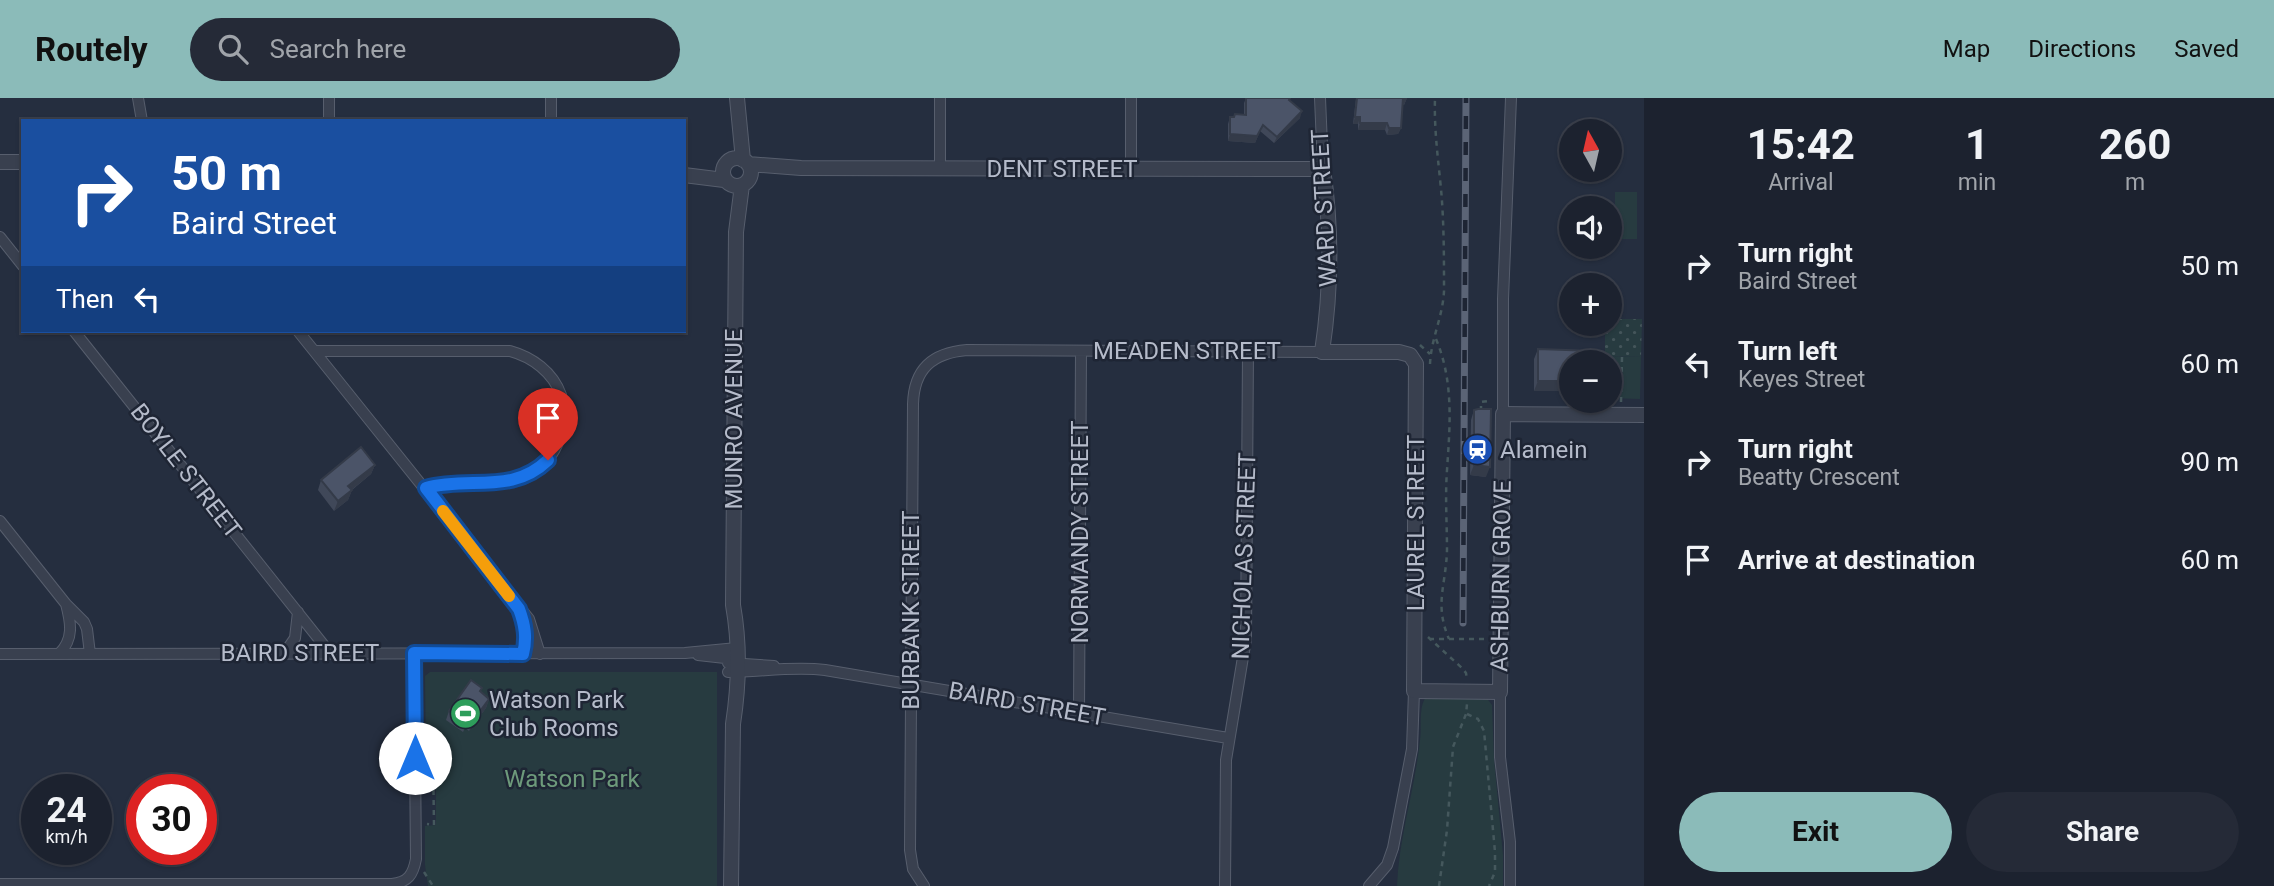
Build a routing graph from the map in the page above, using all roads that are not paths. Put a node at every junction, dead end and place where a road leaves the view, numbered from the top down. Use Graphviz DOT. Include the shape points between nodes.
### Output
graph roads {
  1 [pos="138,98"];
  2 [pos="329,98"];
  3 [pos="551,98"];
  4 [pos="940,98"];
  5 [pos="1131,98"];
  6 [pos="1320,98"];
  7 [pos="1511,98"];
  8 [pos="737,103"];
  9 [pos="142,119"];
  10 [pos="329,119"];
  11 [pos="551,119"];
  12 [pos="0,162"];
  13 [pos="21,162"];
  14 [pos="940,168"];
  15 [pos="1131,169"];
  16 [pos="1323,169"];
  17 [pos="736,172"];
  18 [pos="686,173"];
  19 [pos="0,237"];
  20 [pos="21,263"];
  21 [pos="76,333"];
  22 [pos="300,333"];
  23 [pos="314,351"];
  24 [pos="953,351"];
  25 [pos="1081,351"];
  26 [pos="1248,351"];
  27 [pos="1328,352"];
  28 [pos="1423,366"];
  29 [pos="1503,414"];
  30 [pos="1644,415"];
  31 [pos="426,488"];
  32 [pos="0,521"];
  33 [pos="66,604"];
  34 [pos="519,609"];
  35 [pos="298,612"];
  36 [pos="330,653"];
  37 [pos="414,653"];
  38 [pos="0,654"];
  39 [pos="60,654"];
  40 [pos="90,654"];
  41 [pos="284,654"];
  42 [pos="523,654"];
  43 [pos="540,654"];
  44 [pos="733,660"];
  45 [pos="911,685"];
  46 [pos="1414,687"];
  47 [pos="1500,688"];
  48 [pos="1079,713"];
  49 [pos="1228,738"];
  50 [pos="0,884"];
  51 [pos="731,886"];
  52 [pos="924,886"];
  53 [pos="1225,886"];
  54 [pos="1369,886"];
  55 [pos="1510,886"];
  1 -- 9 [label="street"];
  2 -- 10 [label="street"];
  3 -- 11 [label="street"];
  4 -- 14 [label="street"];
  5 -- 15 [label="street"];
  6 -- 16 [label="street, WARD STREET"];
  7 -- 29 [label="street, ASHBURN GROVE"];
  8 -- 17 [label="street, MUNRO AVENUE"];
  12 -- 13 [label="street"];
  14 -- 15 [label="street, DENT STREET"];
  14 -- 17 [label="street, DENT STREET"];
  15 -- 16 [label="street, DENT STREET"];
  16 -- 27 [label="street, WARD STREET" via="1328,215"];
  17 -- 18 [label="street, DENT STREET"];
  17 -- 44 [label="street, MUNRO AVENUE" via="733,605 737,626"];
  19 -- 20 [label="street"];
  21 -- 35 [label="street, BOYLE STREET"];
  22 -- 23 [label="street"];
  23 -- 31 [label="street"];
  23 -- 31 [label="street" via="510,351 528,357 552,378 563,404 562,430 555,450 540,468 511,481"];
  24 -- 25 [label="street, MEADEN STREET"];
  24 -- 45 [label="street, BURBANK STREET" via="937,357 920,372 913,392"];
  25 -- 26 [label="street, MEADEN STREET"];
  25 -- 48 [label="street, NORMANDY STREET"];
  26 -- 27 [label="street, MEADEN STREET"];
  26 -- 49 [label="street, NICHOLAS STREET" via="1246,639"];
  27 -- 28 [label="street, MEADEN STREET" via="1399,352"];
  28 -- 46 [label="street, LAUREL STREET" via="1422,639"];
  29 -- 30 [label="street"];
  29 -- 47 [label="street, ASHBURN GROVE"];
  31 -- 34 [label="street"];
  32 -- 33 [label="street"];
  33 -- 39 [label="street" via="70,635"];
  33 -- 40 [label="street" via="87,628"];
  34 -- 42 [label="street" via="525,629"];
  34 -- 43 [label="street" via="529,619"];
  35 -- 36 [label="street, BOYLE STREET"];
  35 -- 41 [label="street" via="295,638"];
  36 -- 37 [label="street, BAIRD STREET"];
  36 -- 41 [label="street, BAIRD STREET"];
  37 -- 42 [label="street, BAIRD STREET"];
  37 -- 50 [label="street" via="416,859 406,881"];
  38 -- 39 [label="street, BAIRD STREET"];
  39 -- 40 [label="street, BAIRD STREET"];
  40 -- 41 [label="street, BAIRD STREET"];
  42 -- 43 [label="street, BAIRD STREET"];
  43 -- 44 [label="street, BAIRD STREET" via="685,653"];
  44 -- 45 [label="street, BAIRD STREET"];
  44 -- 51 [label="street, MUNRO AVENUE" via="737,698"];
  45 -- 48 [label="street, BAIRD STREET"];
  45 -- 52 [label="street, BURBANK STREET" via="910,849 913,869"];
  46 -- 47 [label="street"];
  46 -- 47 [label="street" via="1467,684"];
  46 -- 54 [label="street, LAUREL STREET" via="1412,749 1393,848 1387,865"];
  47 -- 55 [label="street, ASHBURN GROVE"];
  48 -- 49 [label="street, BAIRD STREET"];
  49 -- 53 [label="street, NICHOLAS STREET"];
}
